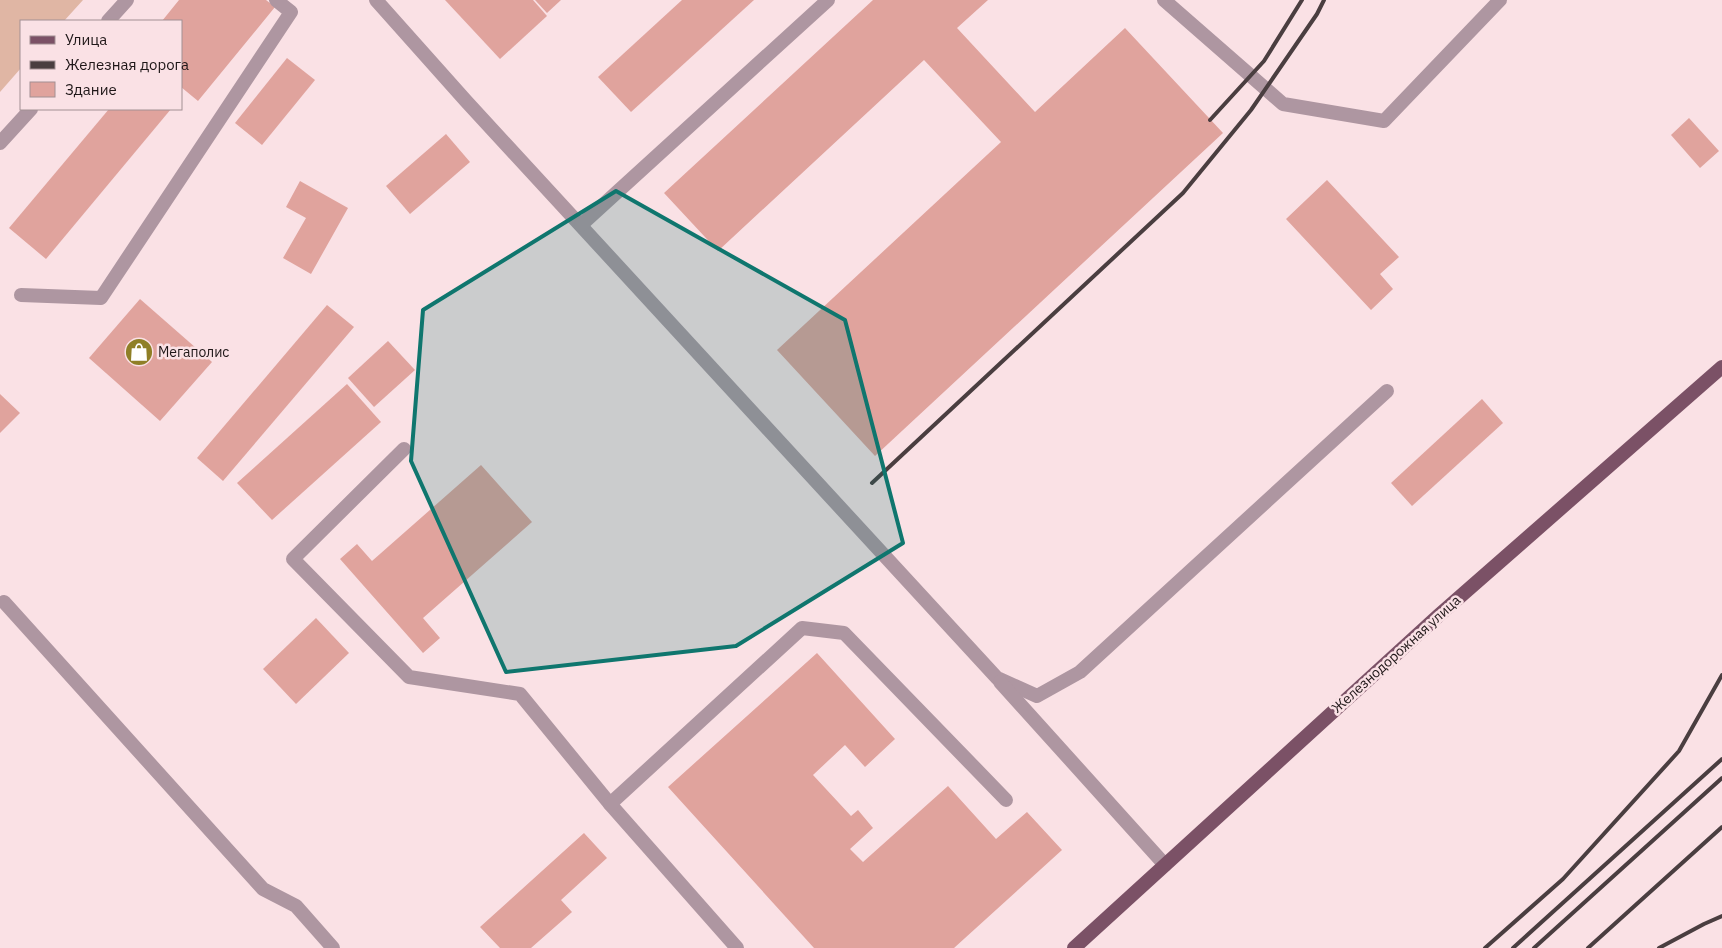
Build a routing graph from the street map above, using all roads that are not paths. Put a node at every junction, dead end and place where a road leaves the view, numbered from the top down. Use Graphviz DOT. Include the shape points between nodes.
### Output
graph roads {
  1 [pos="126,0"];
  2 [pos="276,0"];
  3 [pos="376,0"];
  4 [pos="828,0"];
  5 [pos="1164,0"];
  6 [pos="1500,0"];
  7 [pos="109,20"];
  8 [pos="29,110"];
  9 [pos="0,143"];
  10 [pos="581,225"];
  11 [pos="21,296"];
  12 [pos="1722,366"];
  13 [pos="1387,391"];
  14 [pos="404,449"];
  15 [pos="4,602"];
  16 [pos="997,678"];
  17 [pos="1006,800"];
  18 [pos="610,804"];
  19 [pos="1165,865"];
  20 [pos="333,948"];
  21 [pos="737,948"];
  22 [pos="1074,948"];
  1 -- 7 [label="lane"];
  2 -- 11 [label="lane" via="291,12 101,298"];
  3 -- 10 [label="lane"];
  4 -- 10 [label="lane"];
  5 -- 6 [label="lane" via="1283,104 1384,121"];
  8 -- 9 [label="lane"];
  10 -- 16 [label="lane"];
  12 -- 19 [label="main road, Железнодорожная улица" via="1438,616"];
  13 -- 16 [label="lane" via="1080,672 1037,696"];
  14 -- 18 [label="lane" via="293,559 409,677 520,694"];
  15 -- 20 [label="lane" via="262,889 296,906"];
  16 -- 19 [label="lane"];
  17 -- 18 [label="lane" via="844,632 802,628"];
  18 -- 21 [label="lane"];
  19 -- 22 [label="main road, Железнодорожная улица"];
}
